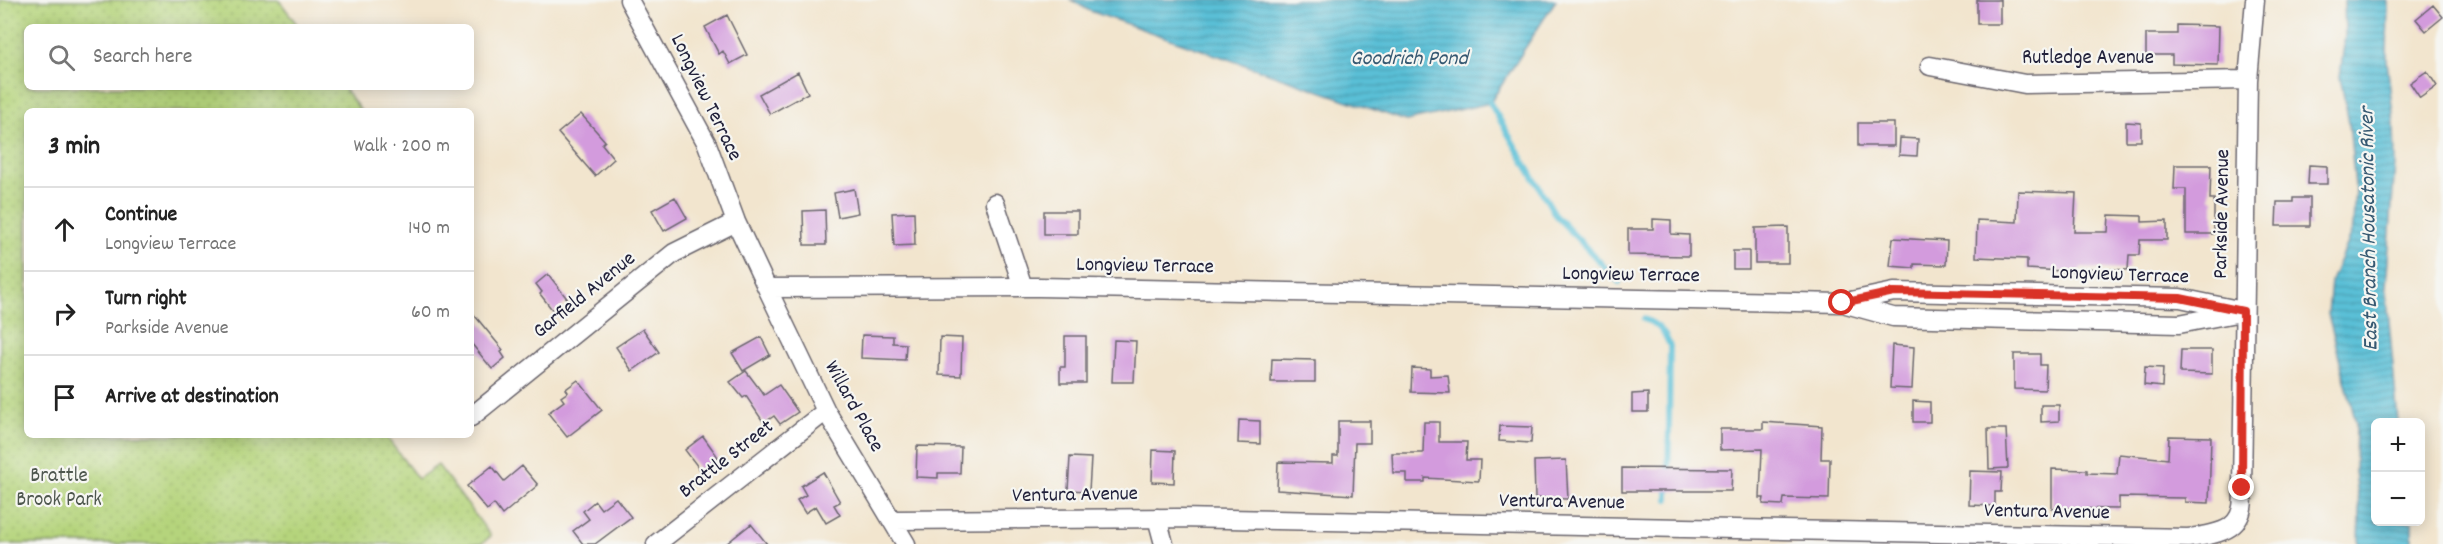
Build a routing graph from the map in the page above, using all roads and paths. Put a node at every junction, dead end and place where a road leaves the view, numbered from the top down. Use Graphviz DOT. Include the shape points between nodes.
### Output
graph roads {
  1 [pos="629,0"];
  2 [pos="2255,0"];
  3 [pos="1930,66"];
  4 [pos="2248,80"];
  5 [pos="995,203"];
  6 [pos="736,222"];
  7 [pos="1023,287"];
  8 [pos="766,288"];
  9 [pos="1842,303"];
  10 [pos="2243,311"];
  11 [pos="826,411"];
  12 [pos="474,415"];
  13 [pos="1156,518"];
  14 [pos="894,520"];
  15 [pos="2226,530"];
  16 [pos="656,544"];
  17 [pos="906,544"];
  18 [pos="1164,544"];
  1 -- 6 [label="street, Longview Terrace" via="707,144"];
  2 -- 4 [label="street, Parkside Avenue"];
  3 -- 4 [label="street, Rutledge Avenue" via="2025,84"];
  4 -- 10 [label="street, Parkside Avenue"];
  5 -- 7 [label="street"];
  6 -- 8 [label="street, Longview Terrace"];
  6 -- 12 [label="street, Garfield Avenue" via="674,253"];
  7 -- 8 [label="street, Longview Terrace"];
  7 -- 9 [label="street, Longview Terrace"];
  8 -- 11 [label="street, Willard Place"];
  9 -- 10 [label="street, Longview Terrace" via="1894,292 1918,292 2180,298"];
  9 -- 10 [label="street, Longview Terrace" via="1893,317 2179,324"];
  10 -- 15 [label="street, Parkside Avenue" via="2244,508"];
  11 -- 14 [label="street, Willard Place"];
  11 -- 16 [label="street, Brattle Street"];
  13 -- 14 [label="street, Ventura Avenue"];
  13 -- 15 [label="street, Ventura Avenue" via="2188,538"];
  13 -- 18 [label="street"];
  14 -- 17 [label="street, Willard Place"];
}
